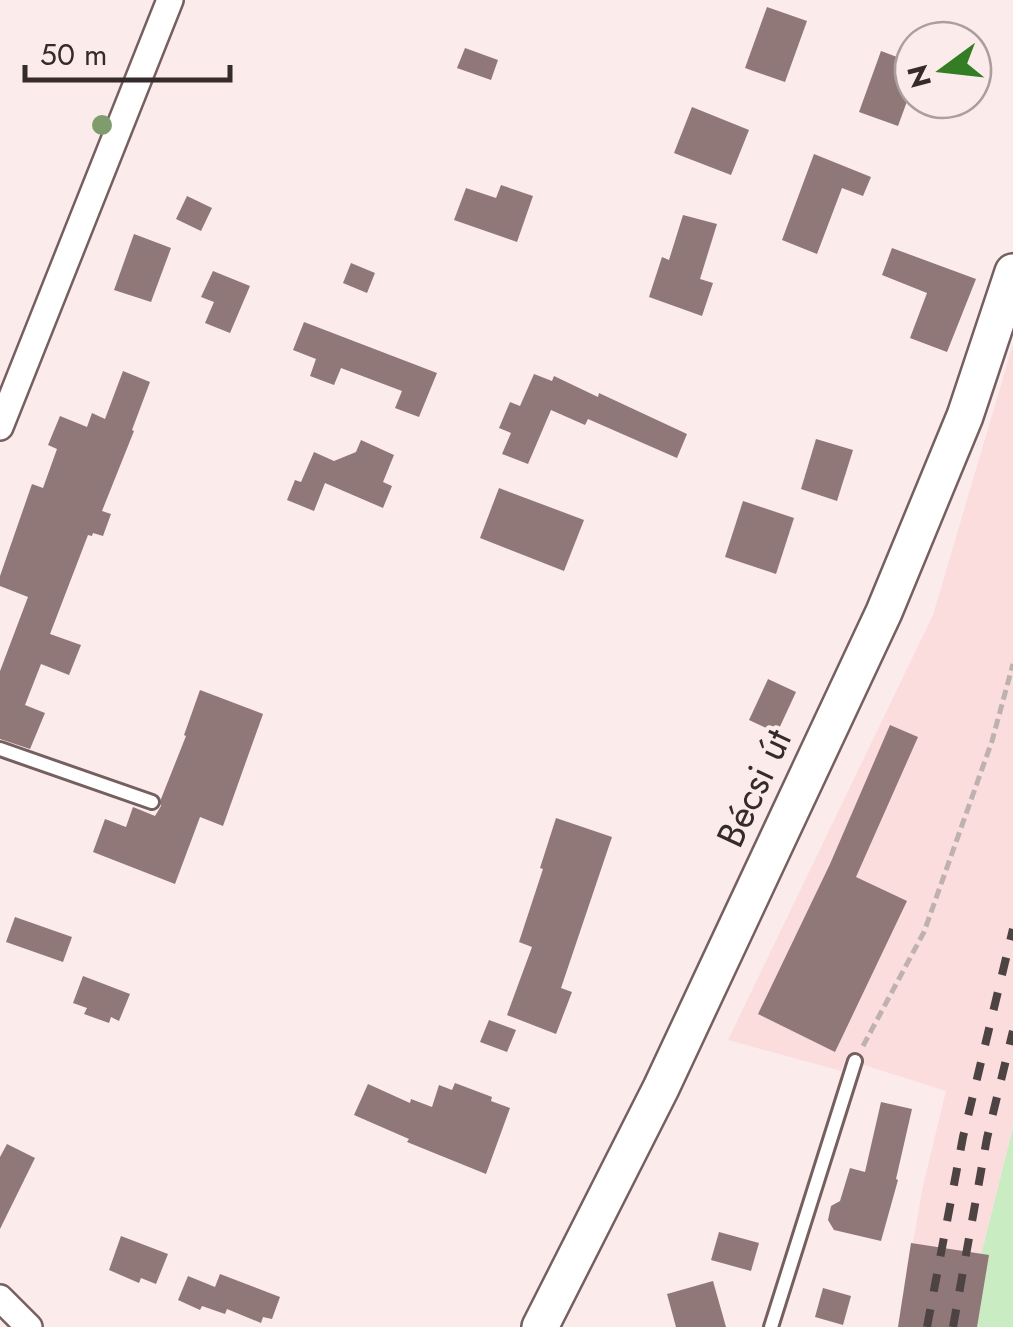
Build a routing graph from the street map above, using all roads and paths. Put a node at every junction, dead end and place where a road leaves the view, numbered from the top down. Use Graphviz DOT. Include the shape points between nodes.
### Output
graph roads {
  1 [pos="170,0"];
  2 [pos="1013,272"];
  3 [pos="0,428"];
  4 [pos="1013,664"];
  5 [pos="0,748"];
  6 [pos="152,802"];
  7 [pos="855,1062"];
  8 [pos="0,1298"];
  9 [pos="29,1327"];
  10 [pos="540,1327"];
  11 [pos="771,1327"];
  1 -- 3 [label="street"];
  2 -- 10 [label="street, Bécsi út" via="965,416 884,612 661,1088"];
  4 -- 7 [label="path" via="924,932"];
  5 -- 6 [label="lane"];
  7 -- 11 [label="lane"];
  8 -- 9 [label="street"];
}
